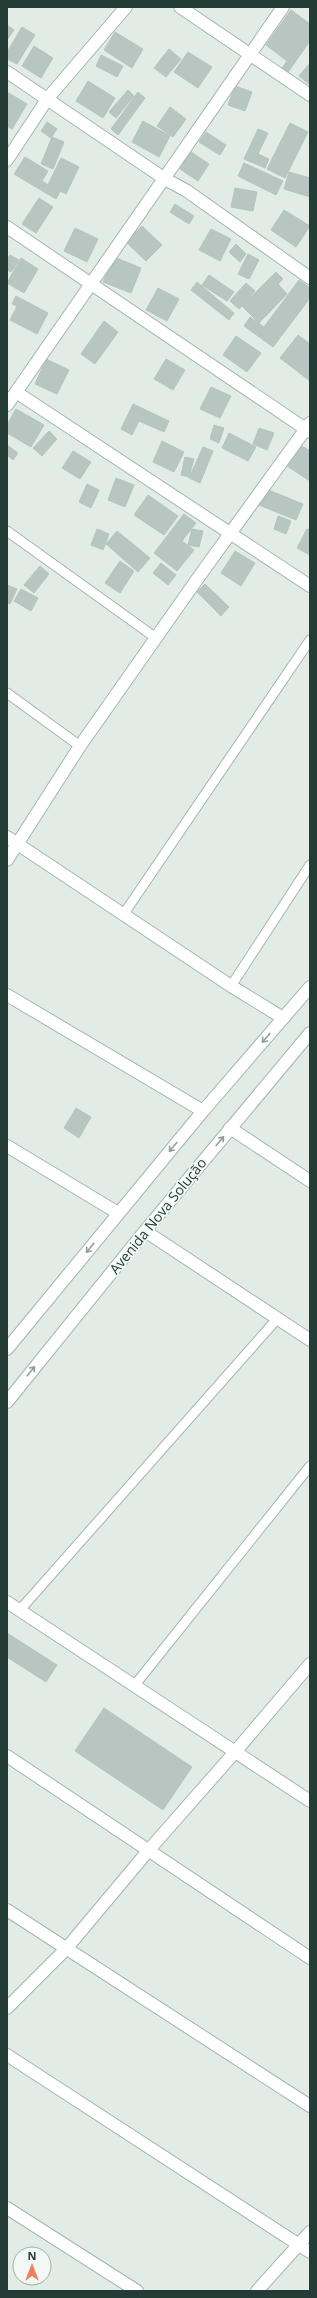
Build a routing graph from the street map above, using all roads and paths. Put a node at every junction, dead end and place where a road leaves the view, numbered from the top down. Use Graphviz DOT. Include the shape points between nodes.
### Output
graph roads {
  1 [pos="126,7"];
  2 [pos="180,7"];
  3 [pos="283,7"];
  4 [pos="249,53"];
  5 [pos="7,72"];
  6 [pos="310,95"];
  7 [pos="48,98"];
  8 [pos="7,160"];
  9 [pos="165,179"];
  10 [pos="7,227"];
  11 [pos="310,278"];
  12 [pos="90,284"];
  13 [pos="16,392"];
  14 [pos="7,405"];
  15 [pos="309,428"];
  16 [pos="7,530"];
  17 [pos="230,533"];
  18 [pos="310,586"];
  19 [pos="156,638"];
  20 [pos="310,640"];
  21 [pos="7,693"];
  22 [pos="80,746"];
  23 [pos="12,841"];
  24 [pos="7,860"];
  25 [pos="310,865"];
  26 [pos="123,915"];
  27 [pos="231,986"];
  28 [pos="310,987"];
  29 [pos="7,995"];
  30 [pos="283,1018"];
  31 [pos="309,1034"];
  32 [pos="203,1111"];
  33 [pos="230,1128"];
  34 [pos="7,1146"];
  35 [pos="310,1181"];
  36 [pos="118,1213"];
  37 [pos="145,1231"];
  38 [pos="277,1319"];
  39 [pos="310,1340"];
  40 [pos="7,1349"];
  41 [pos="7,1402"];
  42 [pos="310,1466"];
  43 [pos="7,1602"];
  44 [pos="19,1611"];
  45 [pos="310,1664"];
  46 [pos="134,1686"];
  47 [pos="235,1752"];
  48 [pos="7,1756"];
  49 [pos="310,1801"];
  50 [pos="148,1851"];
  51 [pos="7,1910"];
  52 [pos="66,1949"];
  53 [pos="310,1958"];
  54 [pos="7,2008"];
  55 [pos="7,2055"];
  56 [pos="310,2106"];
  57 [pos="7,2208"];
  58 [pos="310,2232"];
  59 [pos="299,2244"];
  60 [pos="310,2252"];
  61 [pos="137,2291"];
  62 [pos="257,2291"];
  1 -- 7 [label="street"];
  2 -- 4 [label="street"];
  3 -- 4 [label="street"];
  4 -- 6 [label="street"];
  4 -- 9 [label="street"];
  5 -- 7 [label="street"];
  7 -- 8 [label="street"];
  7 -- 9 [label="street"];
  9 -- 11 [label="street" via="187,191"];
  9 -- 12 [label="street"];
  10 -- 12 [label="street"];
  12 -- 13 [label="street"];
  12 -- 15 [label="street"];
  13 -- 14 [label="street"];
  13 -- 17 [label="street"];
  15 -- 17 [label="street"];
  16 -- 19 [label="lane"];
  17 -- 18 [label="street"];
  17 -- 19 [label="street"];
  19 -- 22 [label="street"];
  20 -- 26 [label="lane"];
  21 -- 22 [label="lane"];
  22 -- 23 [label="street"];
  23 -- 24 [label="street"];
  23 -- 26 [label="street"];
  25 -- 27 [label="lane"];
  26 -- 27 [label="street"];
  27 -- 30 [label="street"];
  28 -- 30 [label="street"];
  29 -- 32 [label="street"];
  30 -- 32 [label="street, one-way"];
  31 -- 33 [label="street, Avenida Nova Solução"];
  32 -- 36 [label="street, one-way"];
  33 -- 35 [label="street"];
  37 -- 33 [label="street, Avenida Nova Solução, one-way"];
  34 -- 36 [label="street"];
  36 -- 40 [label="street, one-way"];
  37 -- 38 [label="street"];
  41 -- 37 [label="street, Avenida Nova Solução, one-way"];
  38 -- 39 [label="street"];
  38 -- 44 [label="lane"];
  42 -- 46 [label="lane"];
  43 -- 44 [label="street"];
  44 -- 46 [label="street"];
  45 -- 47 [label="street"];
  46 -- 47 [label="street"];
  47 -- 49 [label="street"];
  47 -- 50 [label="street"];
  48 -- 50 [label="street"];
  50 -- 52 [label="street"];
  50 -- 53 [label="street"];
  51 -- 52 [label="street"];
  52 -- 54 [label="street"];
  52 -- 56 [label="street"];
  55 -- 59 [label="street"];
  57 -- 61 [label="street"];
  58 -- 59 [label="street"];
  59 -- 60 [label="street"];
  59 -- 62 [label="street"];
}
